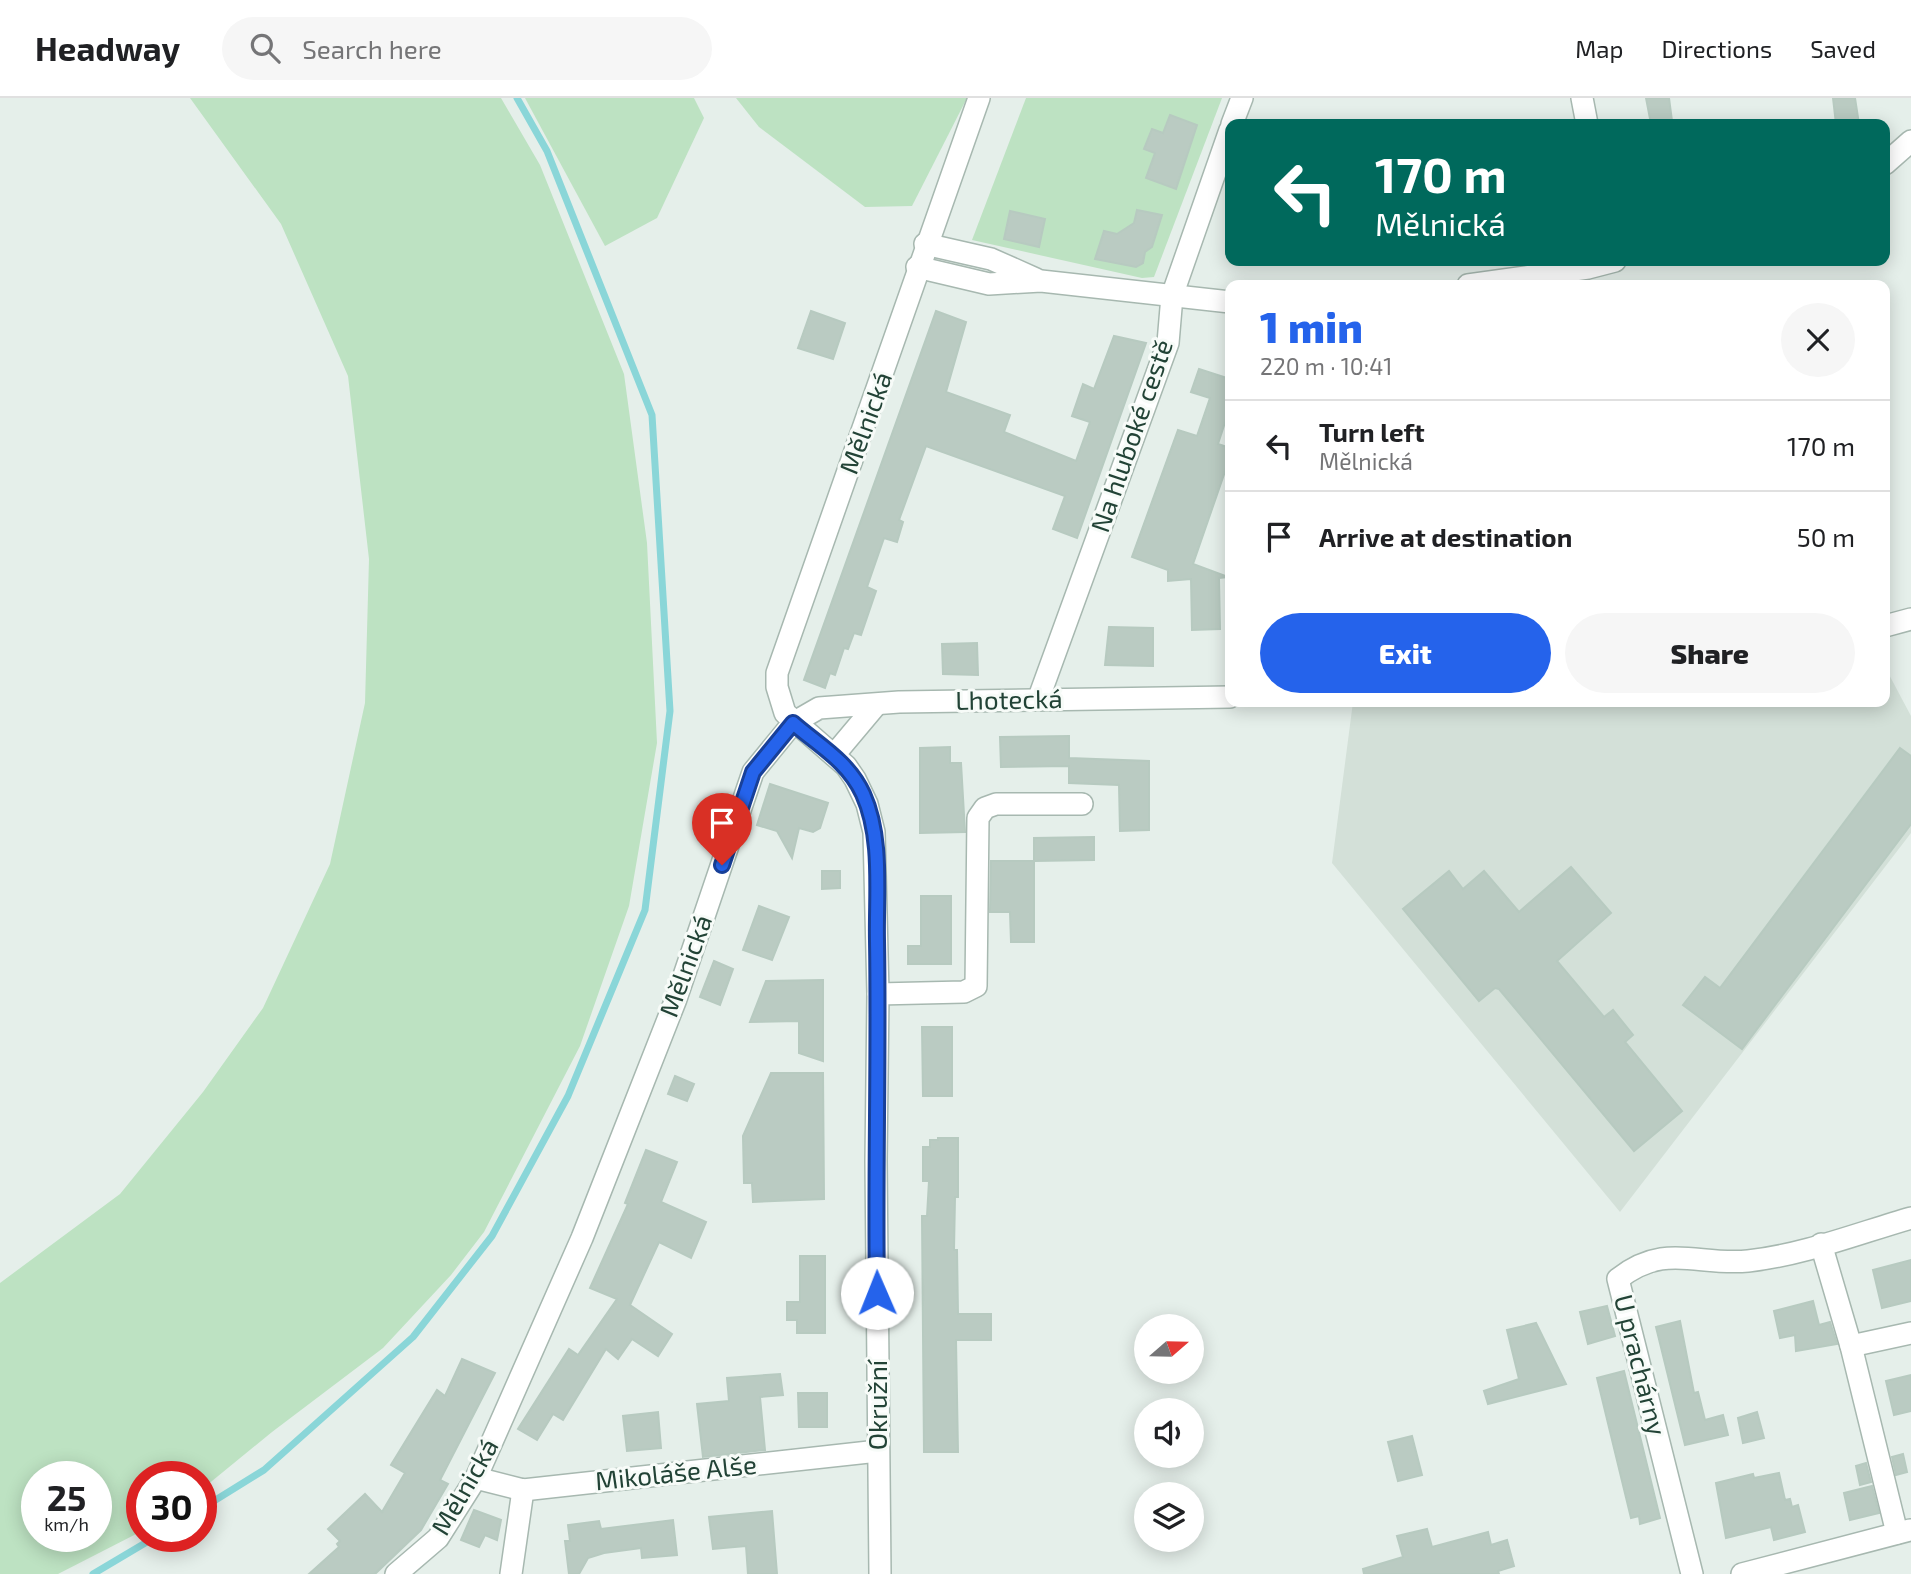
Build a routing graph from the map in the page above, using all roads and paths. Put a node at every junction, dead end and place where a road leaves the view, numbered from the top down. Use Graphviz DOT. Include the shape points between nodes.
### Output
graph roads {
  1 [pos="979,98"];
  2 [pos="1242,98"];
  3 [pos="1582,98"];
  4 [pos="1234,119"];
  5 [pos="1586,119"];
  6 [pos="1911,141"];
  7 [pos="1225,144"];
  8 [pos="1890,160"];
  9 [pos="925,244"];
  10 [pos="1581,266"];
  11 [pos="917,267"];
  12 [pos="1498,280"];
  13 [pos="1041,281"];
  14 [pos="1172,296"];
  15 [pos="1225,301"];
  16 [pos="1911,619"];
  17 [pos="1890,625"];
  18 [pos="1225,697"];
  19 [pos="1038,700"];
  20 [pos="876,705"];
  21 [pos="793,723"];
  22 [pos="834,755"];
  23 [pos="1082,804"];
  24 [pos="878,994"];
  25 [pos="1911,1218"];
  26 [pos="1821,1244"];
  27 [pos="1911,1333"];
  28 [pos="1851,1346"];
  29 [pos="878,1451"];
  30 [pos="475,1478"];
  31 [pos="523,1490"];
  32 [pos="1904,1532"];
  33 [pos="396,1574"];
  34 [pos="511,1574"];
  35 [pos="880,1574"];
  36 [pos="1692,1574"];
  37 [pos="1742,1574"];
  1 -- 9 [label="street, Mělnická"];
  2 -- 4 [label="street"];
  3 -- 5 [label="street"];
  6 -- 8 [label="street"];
  7 -- 14 [label="street, Na hluboké cestě"];
  9 -- 11 [label="street, Mělnická"];
  9 -- 13 [label="street" via="992,259"];
  10 -- 12 [label="street"];
  11 -- 13 [label="street" via="989,284"];
  11 -- 21 [label="street, Mělnická" via="777,673 779,699"];
  13 -- 14 [label="street"];
  14 -- 15 [label="street"];
  14 -- 19 [label="street, Na hluboké cestě" via="1168,342"];
  16 -- 17 [label="street"];
  18 -- 19 [label="street, Lhotecká"];
  19 -- 20 [label="street, Lhotecká"];
  20 -- 21 [label="street, Lhotecká" via="819,708"];
  20 -- 22 [label="street"];
  21 -- 22 [label="street, Okružní"];
  21 -- 30 [label="street, Mělnická" via="753,772 676,999 592,1213"];
  22 -- 24 [label="street, Okružní" via="862,791 874,832"];
  23 -- 24 [label="street" via="996,804 985,808 978,818 976,986 964,992"];
  24 -- 29 [label="street, Okružní"];
  25 -- 26 [label="street, U prachárny"];
  26 -- 28 [label="street"];
  26 -- 36 [label="street, U prachárny" via="1747,1261 1655,1258 1618,1279"];
  27 -- 28 [label="street"];
  28 -- 32 [label="street"];
  29 -- 31 [label="street, Mikoláše Alše"];
  29 -- 35 [label="street, Okružní"];
  30 -- 31 [label="street, Mikoláše Alše"];
  30 -- 33 [label="street, Mělnická" via="439,1538"];
  31 -- 34 [label="street"];
  32 -- 37 [label="street"];
}
